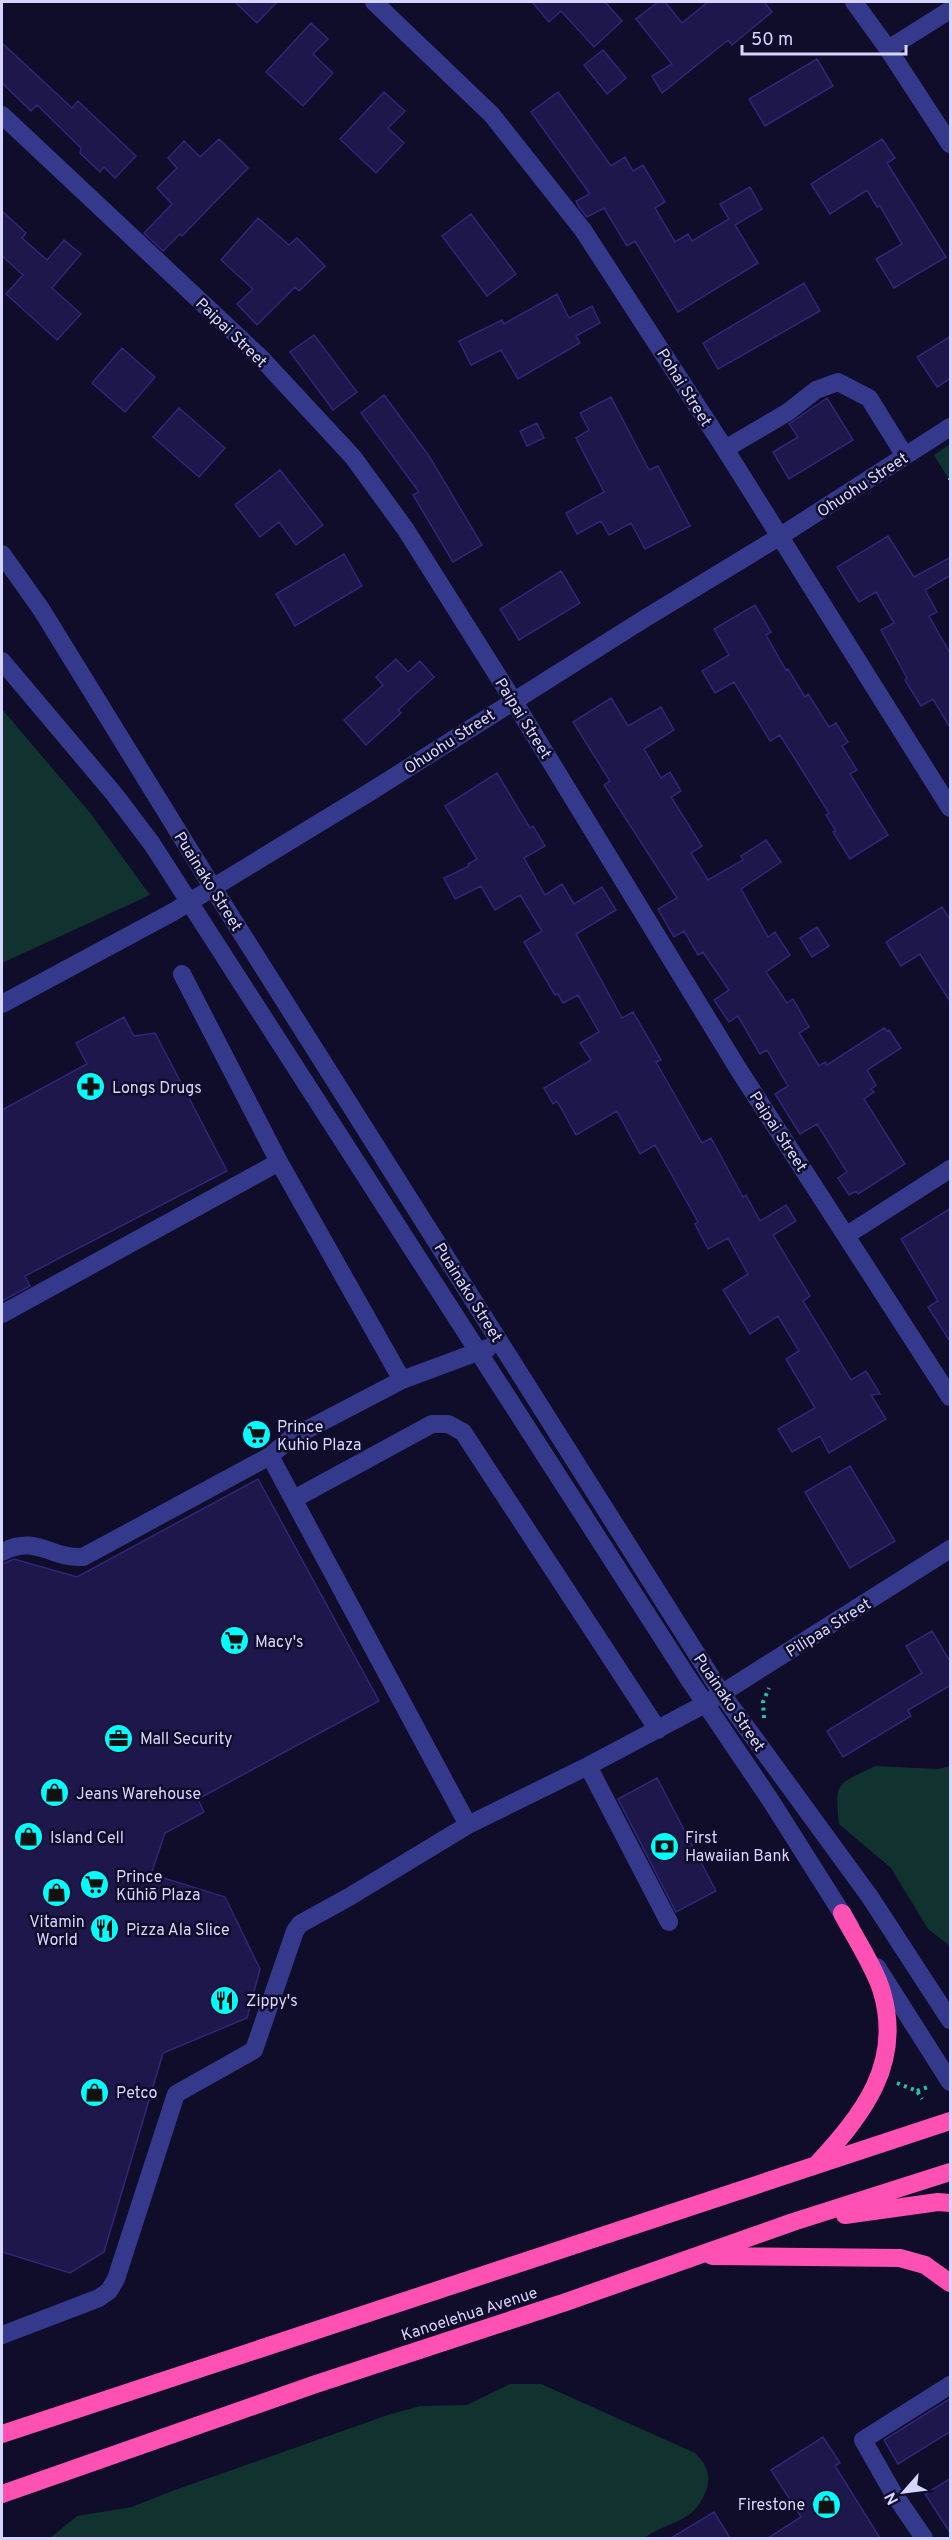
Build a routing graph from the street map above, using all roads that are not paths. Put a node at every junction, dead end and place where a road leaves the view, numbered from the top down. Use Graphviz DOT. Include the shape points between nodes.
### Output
graph roads {
  1 [pos="374,2"];
  2 [pos="854,2"];
  3 [pos="951,10"];
  4 [pos="888,49"];
  5 [pos="2,115"];
  6 [pos="951,144"];
  7 [pos="951,427"];
  8 [pos="725,449"];
  9 [pos="905,456"];
  10 [pos="779,537"];
  11 [pos="2,554"];
  12 [pos="2,661"];
  13 [pos="513,700"];
  14 [pos="951,808"];
  15 [pos="213,888"];
  16 [pos="190,902"];
  17 [pos="182,974"];
  18 [pos="2,1004"];
  19 [pos="279,1162"];
  20 [pos="951,1169"];
  21 [pos="847,1235"];
  22 [pos="2,1314"];
  23 [pos="502,1343"];
  24 [pos="478,1351"];
  25 [pos="402,1380"];
  26 [pos="951,1397"];
  27 [pos="270,1456"];
  28 [pos="294,1499"];
  29 [pos="951,1549"];
  30 [pos="2,1552"];
  31 [pos="722,1694"];
  32 [pos="705,1704"];
  33 [pos="658,1730"];
  34 [pos="588,1766"];
  35 [pos="468,1825"];
  36 [pos="842,1913"];
  37 [pos="669,1922"];
  38 [pos="951,2020"];
  39 [pos="951,2082"];
  40 [pos="951,2121"];
  41 [pos="815,2167"];
  42 [pos="951,2172"];
  43 [pos="951,2203"];
  44 [pos="793,2222"];
  45 [pos="701,2256"];
  46 [pos="951,2283"];
  47 [pos="2,2336"];
  48 [pos="951,2385"];
  49 [pos="2,2434"];
  50 [pos="2,2494"];
  51 [pos="924,2538"];
  1 -- 8 [label="street, Pohai Street" via="480,101 545,179 604,261"];
  2 -- 4 [label="street"];
  3 -- 4 [label="street"];
  4 -- 6 [label="street"];
  5 -- 13 [label="street, Paipai Street" via="262,359 353,457 406,530"];
  7 -- 9 [label="street, Ohuohu Street"];
  8 -- 9 [label="street" via="788,412 816,390 838,382 870,399"];
  8 -- 10 [label="street, Pohai Street"];
  9 -- 10 [label="street, Ohuohu Street"];
  10 -- 13 [label="street, Ohuohu Street"];
  10 -- 14 [label="street, Pohai Street"];
  11 -- 15 [label="street, Puainako Street" via="41,609"];
  12 -- 16 [label="street, Puainako Street" via="116,795"];
  13 -- 15 [label="street, Ohuohu Street"];
  13 -- 21 [label="street, Paipai Street" via="737,1067"];
  15 -- 16 [label="street, Ohuohu Street"];
  15 -- 23 [label="street, Puainako Street"];
  16 -- 18 [label="street, Ohuohu Street"];
  16 -- 24 [label="street, Puainako Street"];
  17 -- 19 [label="street"];
  19 -- 22 [label="street"];
  19 -- 25 [label="street"];
  20 -- 21 [label="street"];
  21 -- 26 [label="street, Paipai Street"];
  23 -- 24 [label="street"];
  23 -- 31 [label="street, Puainako Street"];
  24 -- 25 [label="street"];
  24 -- 32 [label="street, Puainako Street"];
  25 -- 27 [label="street" via="291,1438"];
  27 -- 28 [label="street"];
  27 -- 30 [label="street" via="83,1557 71,1558 38,1546 16,1544"];
  28 -- 33 [label="street" via="432,1424 448,1424 463,1432"];
  28 -- 35 [label="street"];
  29 -- 31 [label="street, Pilipaa Street"];
  31 -- 32 [label="street, Pilipaa Street"];
  31 -- 38 [label="street, Puainako Street" via="870,1897"];
  32 -- 33 [label="street, Pilipaa Street"];
  32 -- 36 [label="street, Puainako Street"];
  33 -- 34 [label="street, Pilipaa Street"];
  34 -- 35 [label="street, Pilipaa Street"];
  34 -- 37 [label="street"];
  35 -- 47 [label="street, Pilipaa Street" via="298,1926 255,2050 176,2094 131,2236 109,2291"];
  36 -- 39 [label="street, Puainako Street"];
  36 -- 41 [label="highway" via="881,1990 888,2044 872,2096"];
  40 -- 41 [label="highway, Kanoelehua Avenue"];
  41 -- 49 [label="highway, Kanoelehua Avenue"];
  42 -- 44 [label="highway, Kanoelehua Avenue"];
  43 -- 44 [label="highway"];
  44 -- 45 [label="highway, Kanoelehua Avenue"];
  45 -- 46 [label="highway" via="900,2258 925,2265"];
  45 -- 50 [label="highway, Kanoelehua Avenue"];
  48 -- 51 [label="street" via="863,2440"];
}
